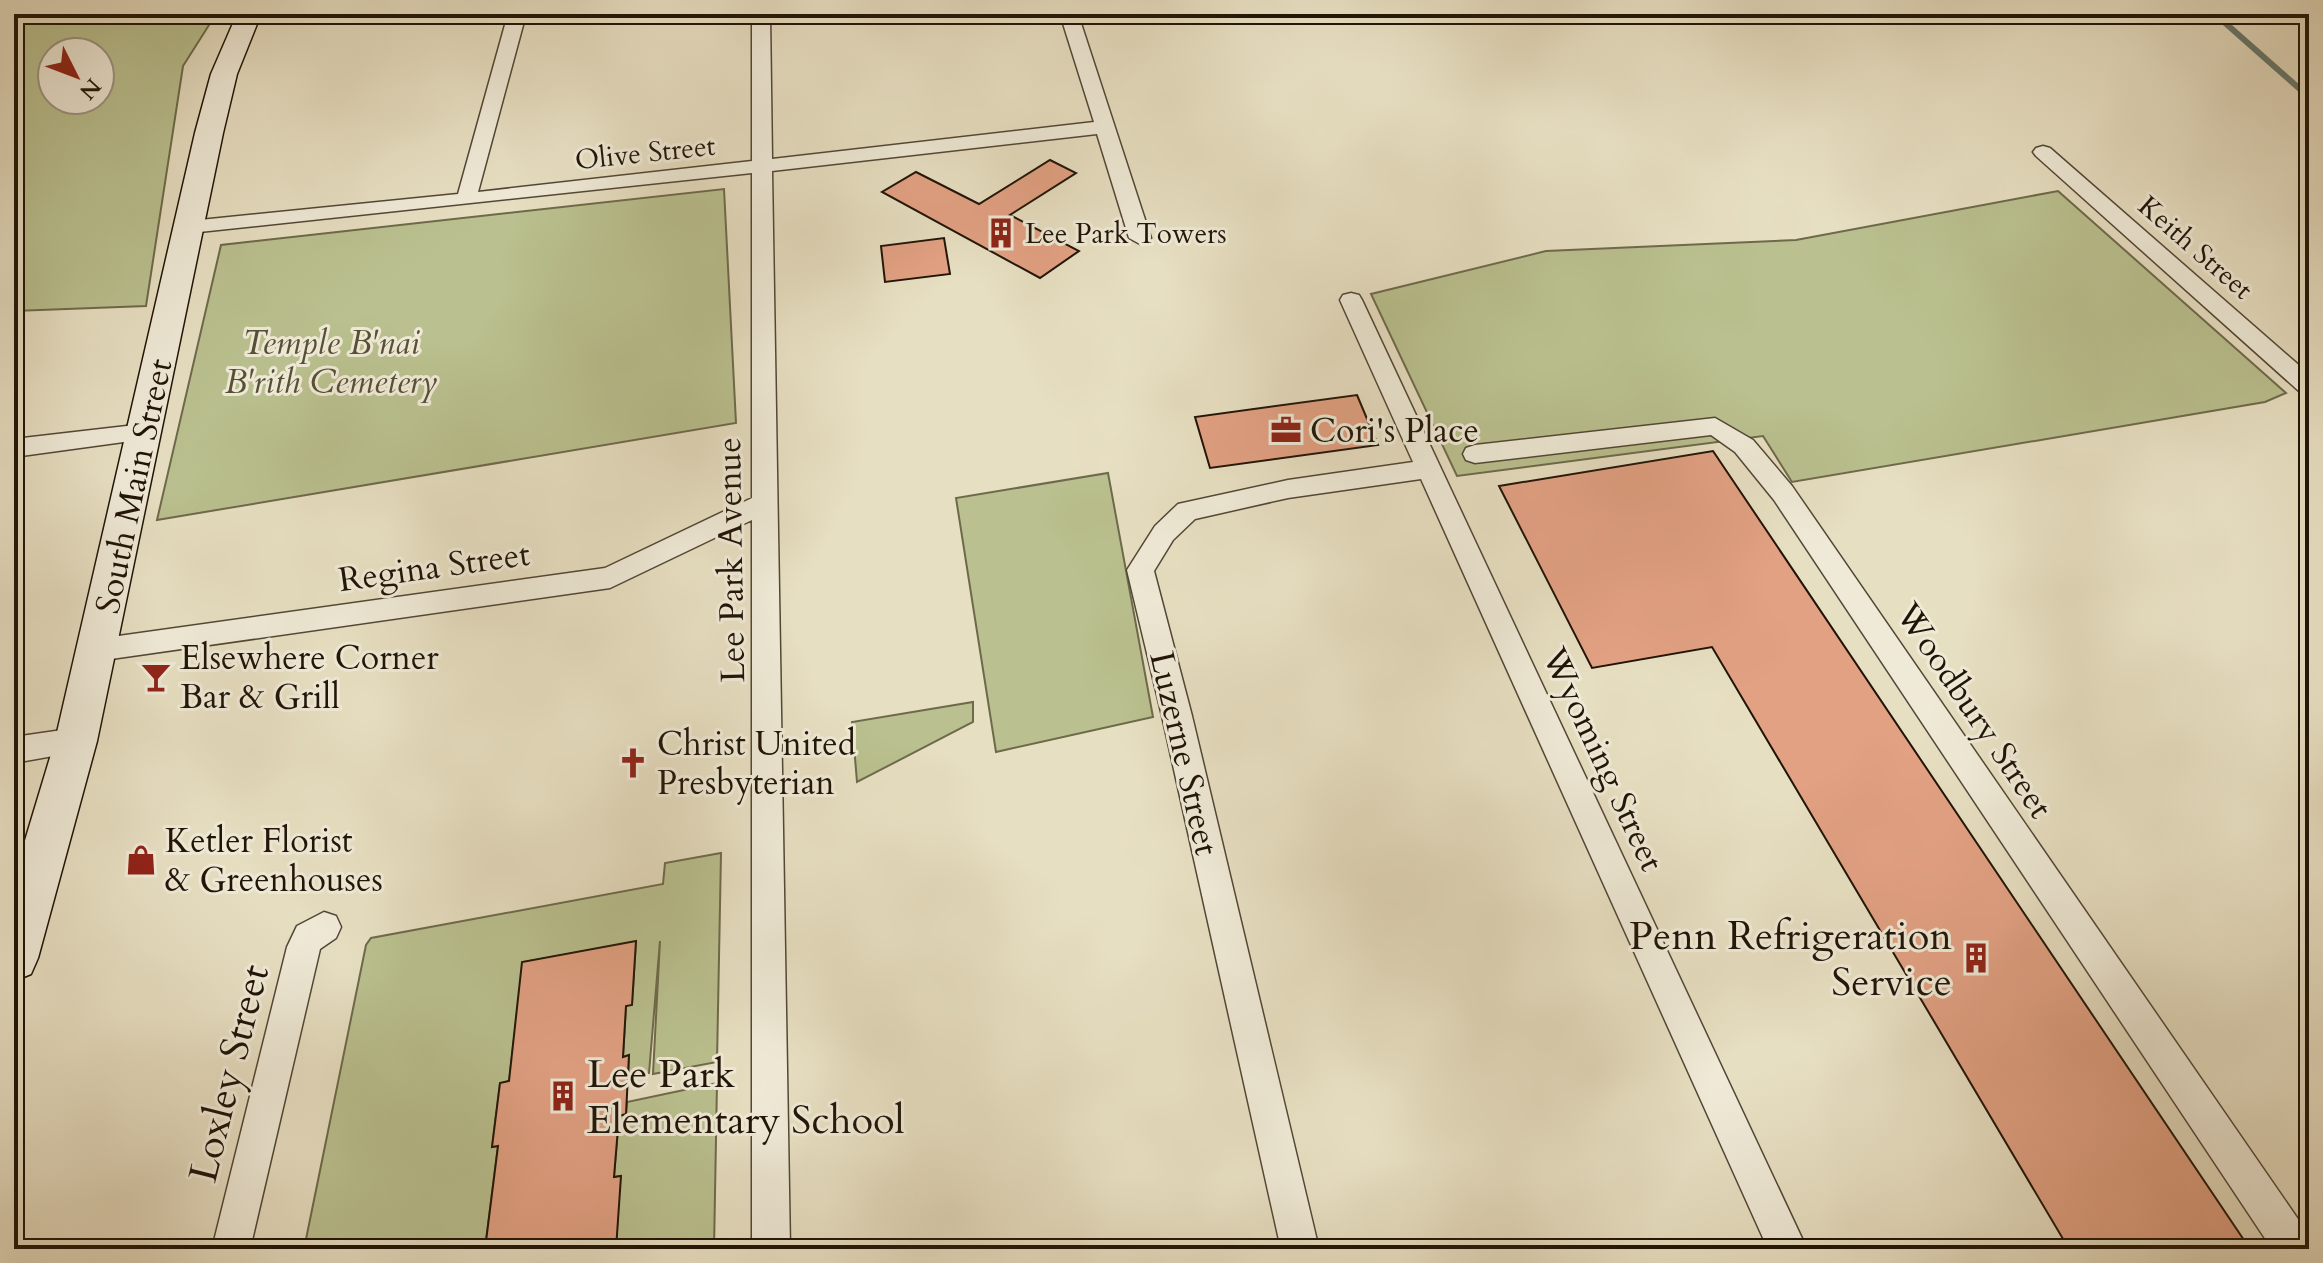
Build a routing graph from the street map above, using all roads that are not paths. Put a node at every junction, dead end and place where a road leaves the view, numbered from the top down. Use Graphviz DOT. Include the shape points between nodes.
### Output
graph roads {
  1 [pos="249,14"];
  2 [pos="517,14"];
  3 [pos="761,14"];
  4 [pos="1069,14"];
  5 [pos="1105,127"];
  6 [pos="2043,152"];
  7 [pos="761,167"];
  8 [pos="468,199"];
  9 [pos="190,227"];
  10 [pos="1140,238"];
  11 [pos="1351,300"];
  12 [pos="2309,387"];
  13 [pos="144,432"];
  14 [pos="14,448"];
  15 [pos="1475,454"];
  16 [pos="1428,469"];
  17 [pos="766,502"];
  18 [pos="97,650"];
  19 [pos="76,741"];
  20 [pos="14,750"];
  21 [pos="324,927"];
  22 [pos="14,958"];
  23 [pos="231,1249"];
  24 [pos="771,1249"];
  25 [pos="1300,1249"];
  26 [pos="1788,1249"];
  27 [pos="2295,1249"];
  1 -- 9 [label="main road, South Main Street" via="224,74"];
  2 -- 8 [label="street"];
  3 -- 7 [label="street, Lee Park Avenue"];
  4 -- 5 [label="street"];
  5 -- 7 [label="street, Olive Street"];
  5 -- 10 [label="street"];
  6 -- 12 [label="street, Keith Street"];
  7 -- 8 [label="street, Olive Street"];
  7 -- 17 [label="street, Lee Park Avenue"];
  8 -- 9 [label="street, Olive Street"];
  9 -- 13 [label="main road, South Main Street"];
  11 -- 16 [label="street, Wyoming Street"];
  13 -- 14 [label="street"];
  13 -- 18 [label="main road, South Main Street"];
  15 -- 27 [label="street, Woodbury Street" via="1715,426 1744,446 1783,493"];
  16 -- 25 [label="street, Luzerne Street" via="1242,497 1187,511 1164,533 1140,570"];
  16 -- 26 [label="street, Wyoming Street"];
  17 -- 18 [label="street, Regina Street" via="610,578"];
  17 -- 24 [label="street, Lee Park Avenue"];
  18 -- 19 [label="main road, South Main Street"];
  19 -- 20 [label="street"];
  19 -- 22 [label="main road, South Main Street"];
  21 -- 23 [label="street, Loxley Street" via="304,947"];
}
